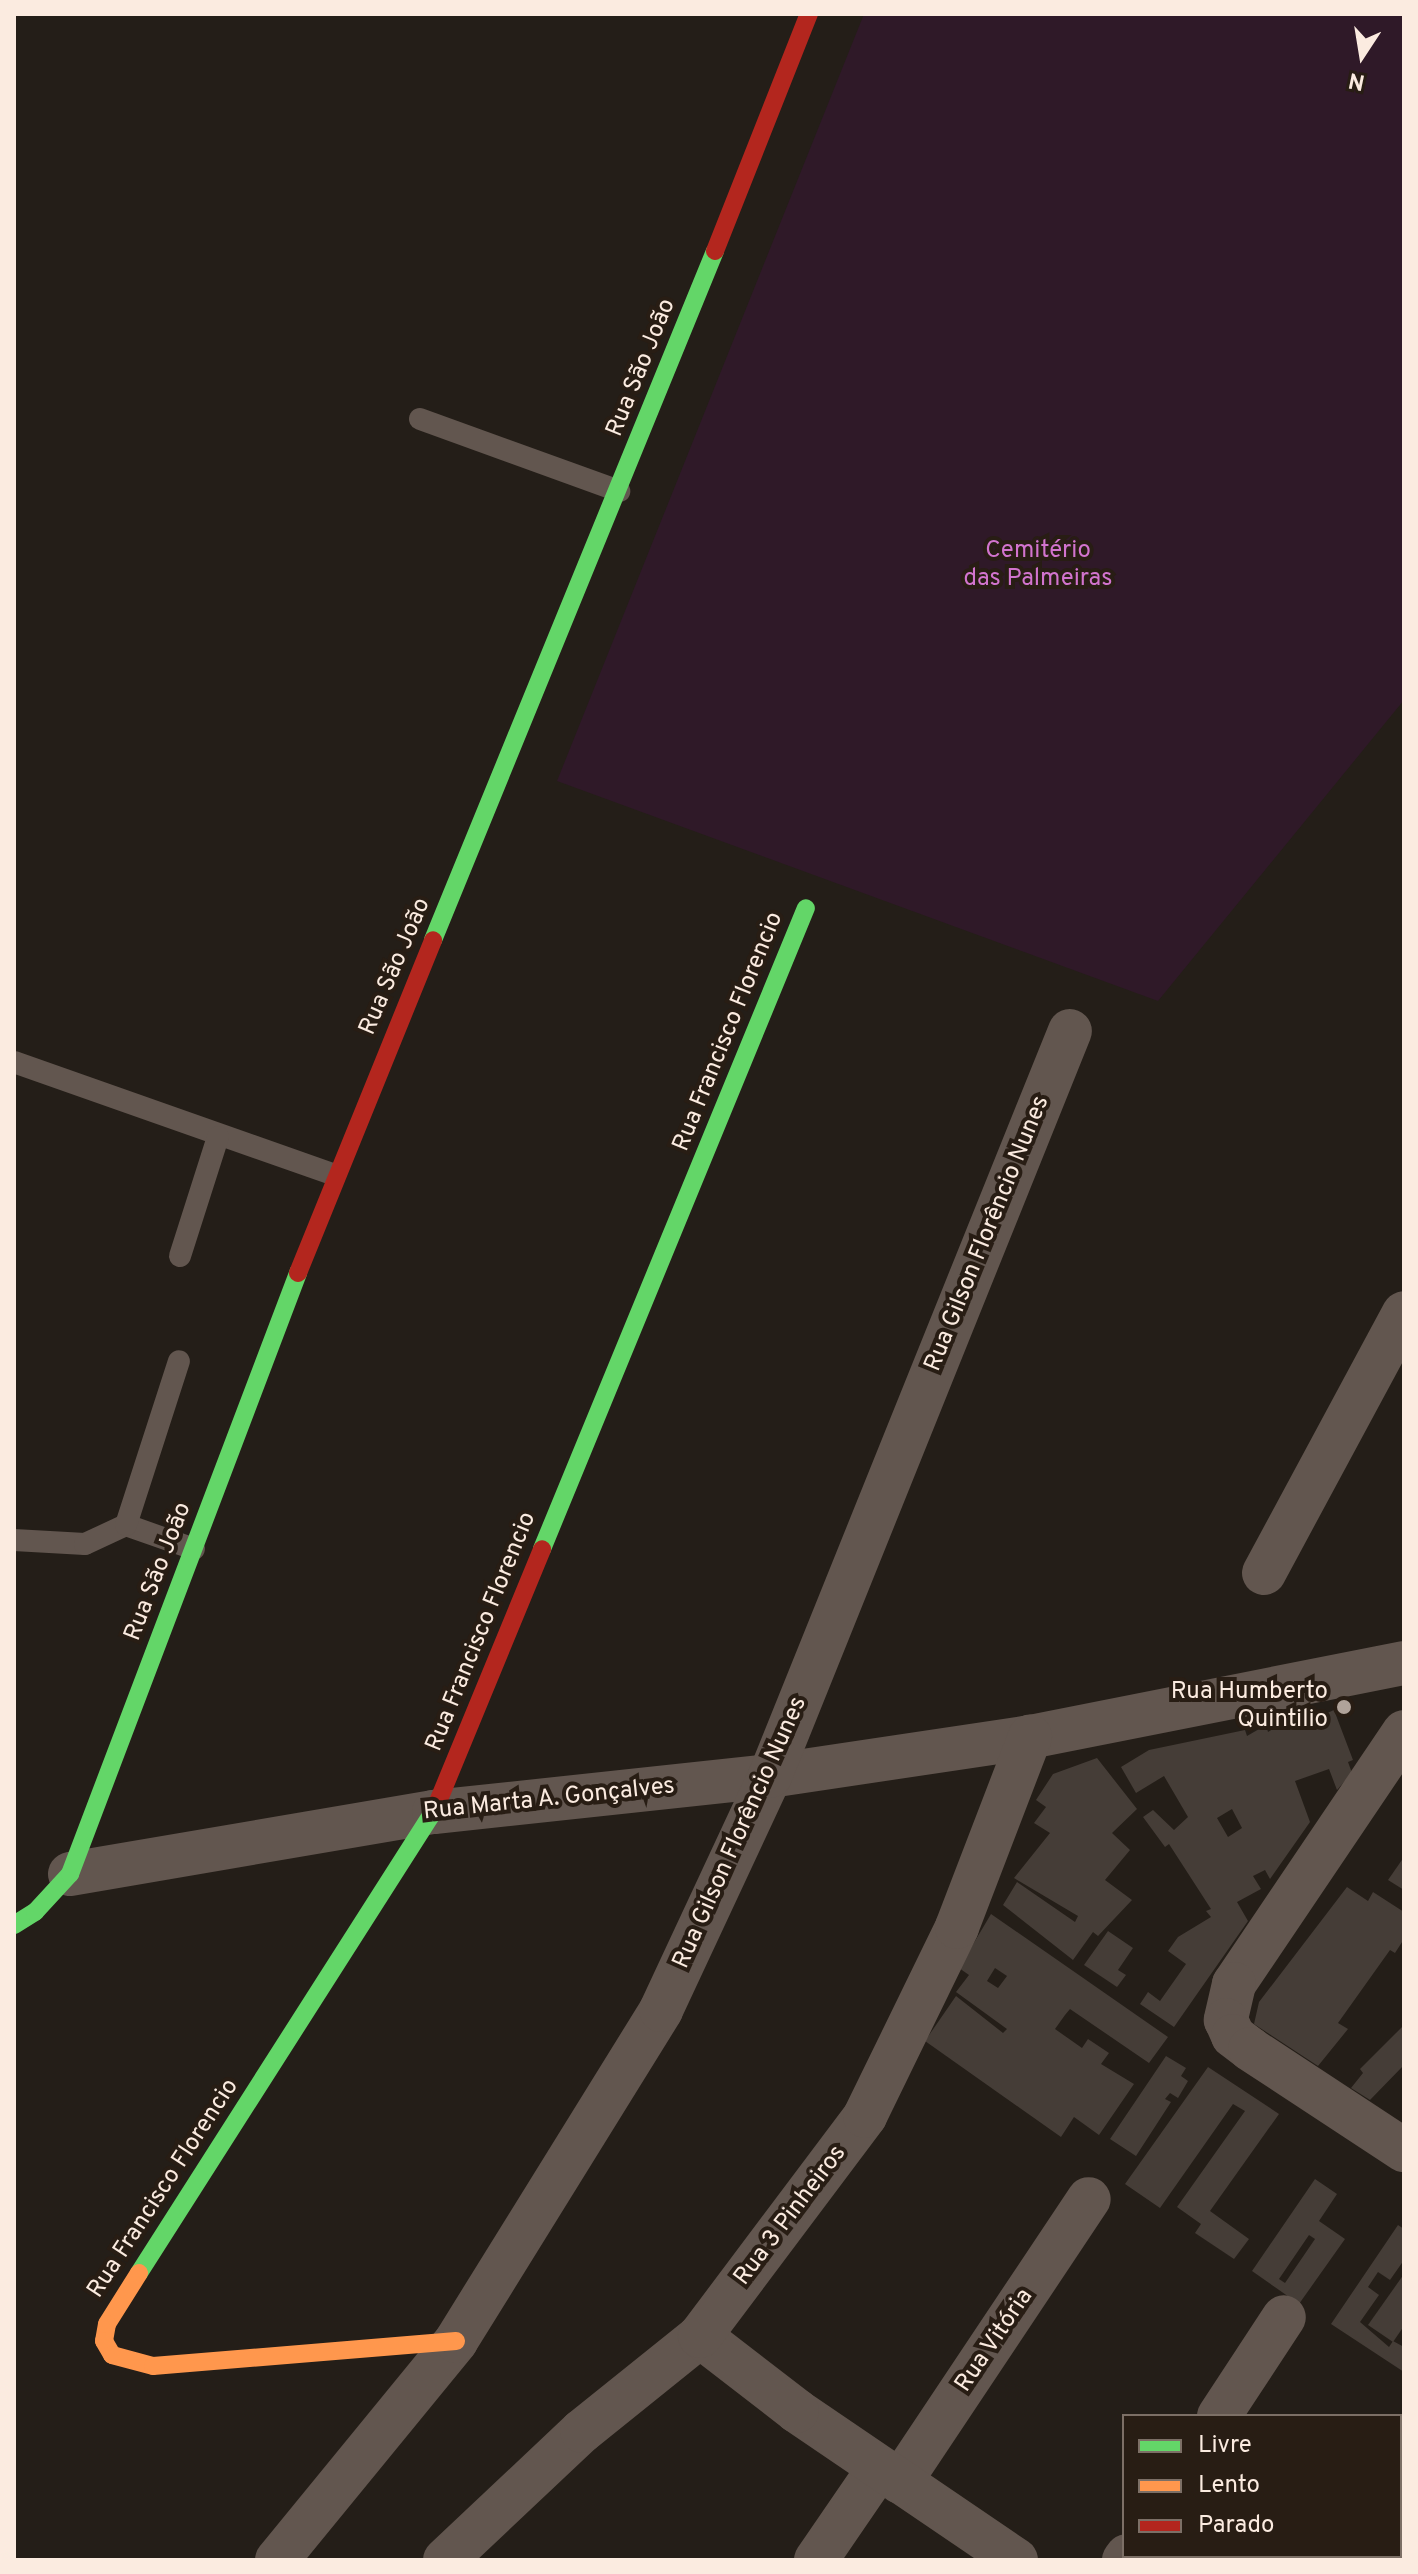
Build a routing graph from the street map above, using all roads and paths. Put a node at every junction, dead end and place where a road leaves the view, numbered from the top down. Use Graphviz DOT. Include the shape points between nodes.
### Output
graph roads {
  1 [pos="809,14"];
  2 [pos="420,419"];
  3 [pos="619,491"];
  4 [pos="806,908"];
  5 [pos="1070,1031"];
  6 [pos="14,1062"];
  7 [pos="218,1137"];
  8 [pos="335,1175"];
  9 [pos="180,1256"];
  10 [pos="1404,1313"];
  11 [pos="179,1361"];
  12 [pos="126,1525"];
  13 [pos="14,1540"];
  14 [pos="194,1549"];
  15 [pos="1264,1573"];
  16 [pos="1404,1663"];
  17 [pos="1404,1732"];
  18 [pos="1030,1737"];
  19 [pos="770,1776"];
  20 [pos="434,1812"];
  21 [pos="70,1874"];
  22 [pos="14,1901"];
  23 [pos="35,1912"];
  24 [pos="14,1925"];
  25 [pos="1404,2150"];
  26 [pos="1089,2199"];
  27 [pos="1284,2317"];
  28 [pos="700,2336"];
  29 [pos="456,2341"];
  30 [pos="1220,2414"];
  31 [pos="889,2475"];
  32 [pos="299,2553"];
  33 [pos="445,2560"];
  34 [pos="816,2560"];
  35 [pos="1016,2560"];
  1 -- 3 [label="street, Rua São João"];
  2 -- 3 [label="lane"];
  3 -- 8 [label="street, Rua São João"];
  4 -- 20 [label="street, Rua Francisco Florencio"];
  5 -- 19 [label="street, Rua Gilson Florêncio Nunes"];
  6 -- 7 [label="lane"];
  7 -- 8 [label="lane"];
  7 -- 9 [label="lane"];
  8 -- 14 [label="street, Rua São João"];
  10 -- 15 [label="street"];
  11 -- 12 [label="lane"];
  12 -- 13 [label="lane" via="85,1544"];
  12 -- 14 [label="lane"];
  14 -- 21 [label="street, Rua São João"];
  16 -- 18 [label="street"];
  17 -- 25 [label="street" via="1234,1984 1226,2020 1233,2036"];
  18 -- 19 [label="street, Rua Marta A. Gonçalves"];
  18 -- 28 [label="street, Rua 3 Pinheiros" via="957,1927 865,2116"];
  19 -- 20 [label="street, Rua Marta A. Gonçalves"];
  19 -- 29 [label="street, Rua Gilson Florêncio Nunes" via="661,2010"];
  20 -- 21 [label="street, Rua Marta A. Gonçalves"];
  20 -- 29 [label="street, Rua Francisco Florencio" via="107,2324 104,2341 112,2355 153,2366"];
  21 -- 23 [label="street, Rua São João"];
  22 -- 23 [label="lane"];
  23 -- 24 [label="street, Rua São João"];
  26 -- 31 [label="street, Rua Vitória"];
  27 -- 30 [label="street"];
  28 -- 31 [label="street"];
  28 -- 33 [label="street, Rua 3 Pinheiros" via="582,2431"];
  29 -- 32 [label="street, Rua Gilson Florêncio Nunes"];
  31 -- 34 [label="street, Rua Vitória"];
  31 -- 35 [label="street"];
}
